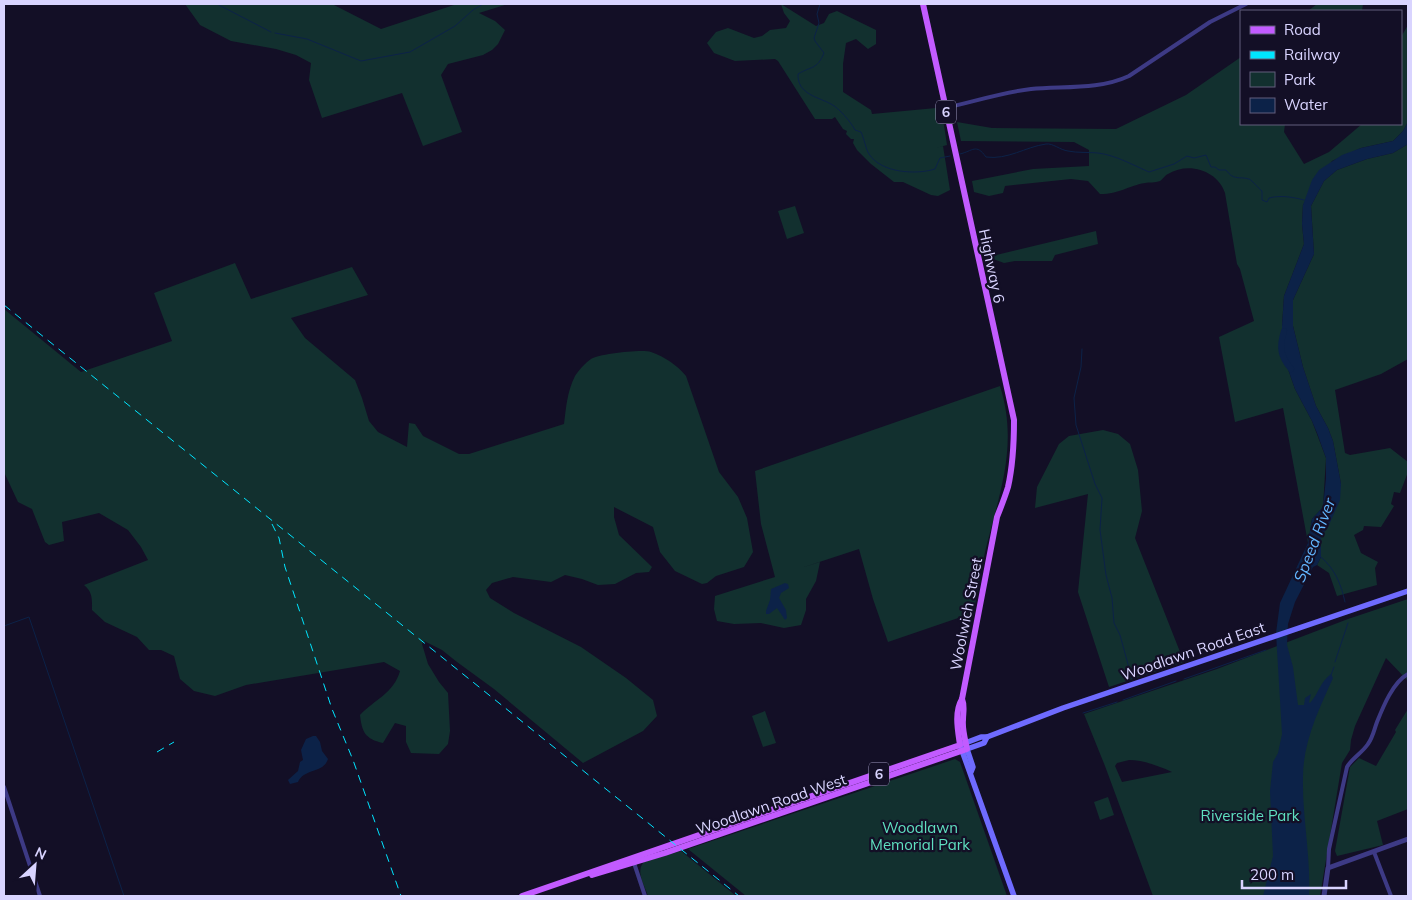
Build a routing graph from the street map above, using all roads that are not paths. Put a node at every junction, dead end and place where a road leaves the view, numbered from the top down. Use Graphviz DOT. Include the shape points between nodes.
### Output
graph roads {
  1 [pos="923,4"];
  2 [pos="1246,4"];
  3 [pos="945,108"];
  4 [pos="995,533"];
  5 [pos="1408,591"];
  6 [pos="1408,674"];
  7 [pos="964,747"];
  8 [pos="4,787"];
  9 [pos="1408,839"];
  10 [pos="1374,852"];
  11 [pos="633,860"];
  12 [pos="1328,868"];
  13 [pos="40,896"];
  14 [pos="522,896"];
  15 [pos="645,896"];
  16 [pos="1014,896"];
  17 [pos="1324,896"];
  18 [pos="1391,896"];
  1 -- 3 [label="main road, Highway 6 / 6"];
  2 -- 3 [label="street" via="1210,22 1117,81 1029,89"];
  3 -- 4 [label="main road, Highway 6 / 6" via="1014,420 1008,489"];
  4 -- 7 [label="main road, Woolwich Street / 6" via="959,704 958,720"];
  5 -- 7 [label="main road, Woodlawn Road East" via="1063,708 987,738 981,737"];
  6 -- 12 [label="street" via="1392,691 1369,743 1347,767 1329,849"];
  7 -- 11 [label="main road, Woodlawn Road West / 6"];
  7 -- 16 [label="main road, Woolwich Street" via="968,769"];
  8 -- 13 [label="street"];
  9 -- 10 [label="street"];
  10 -- 12 [label="street"];
  10 -- 18 [label="street"];
  11 -- 14 [label="main road, Woodlawn Road West / 6"];
  11 -- 15 [label="street"];
  12 -- 17 [label="street"];
}
